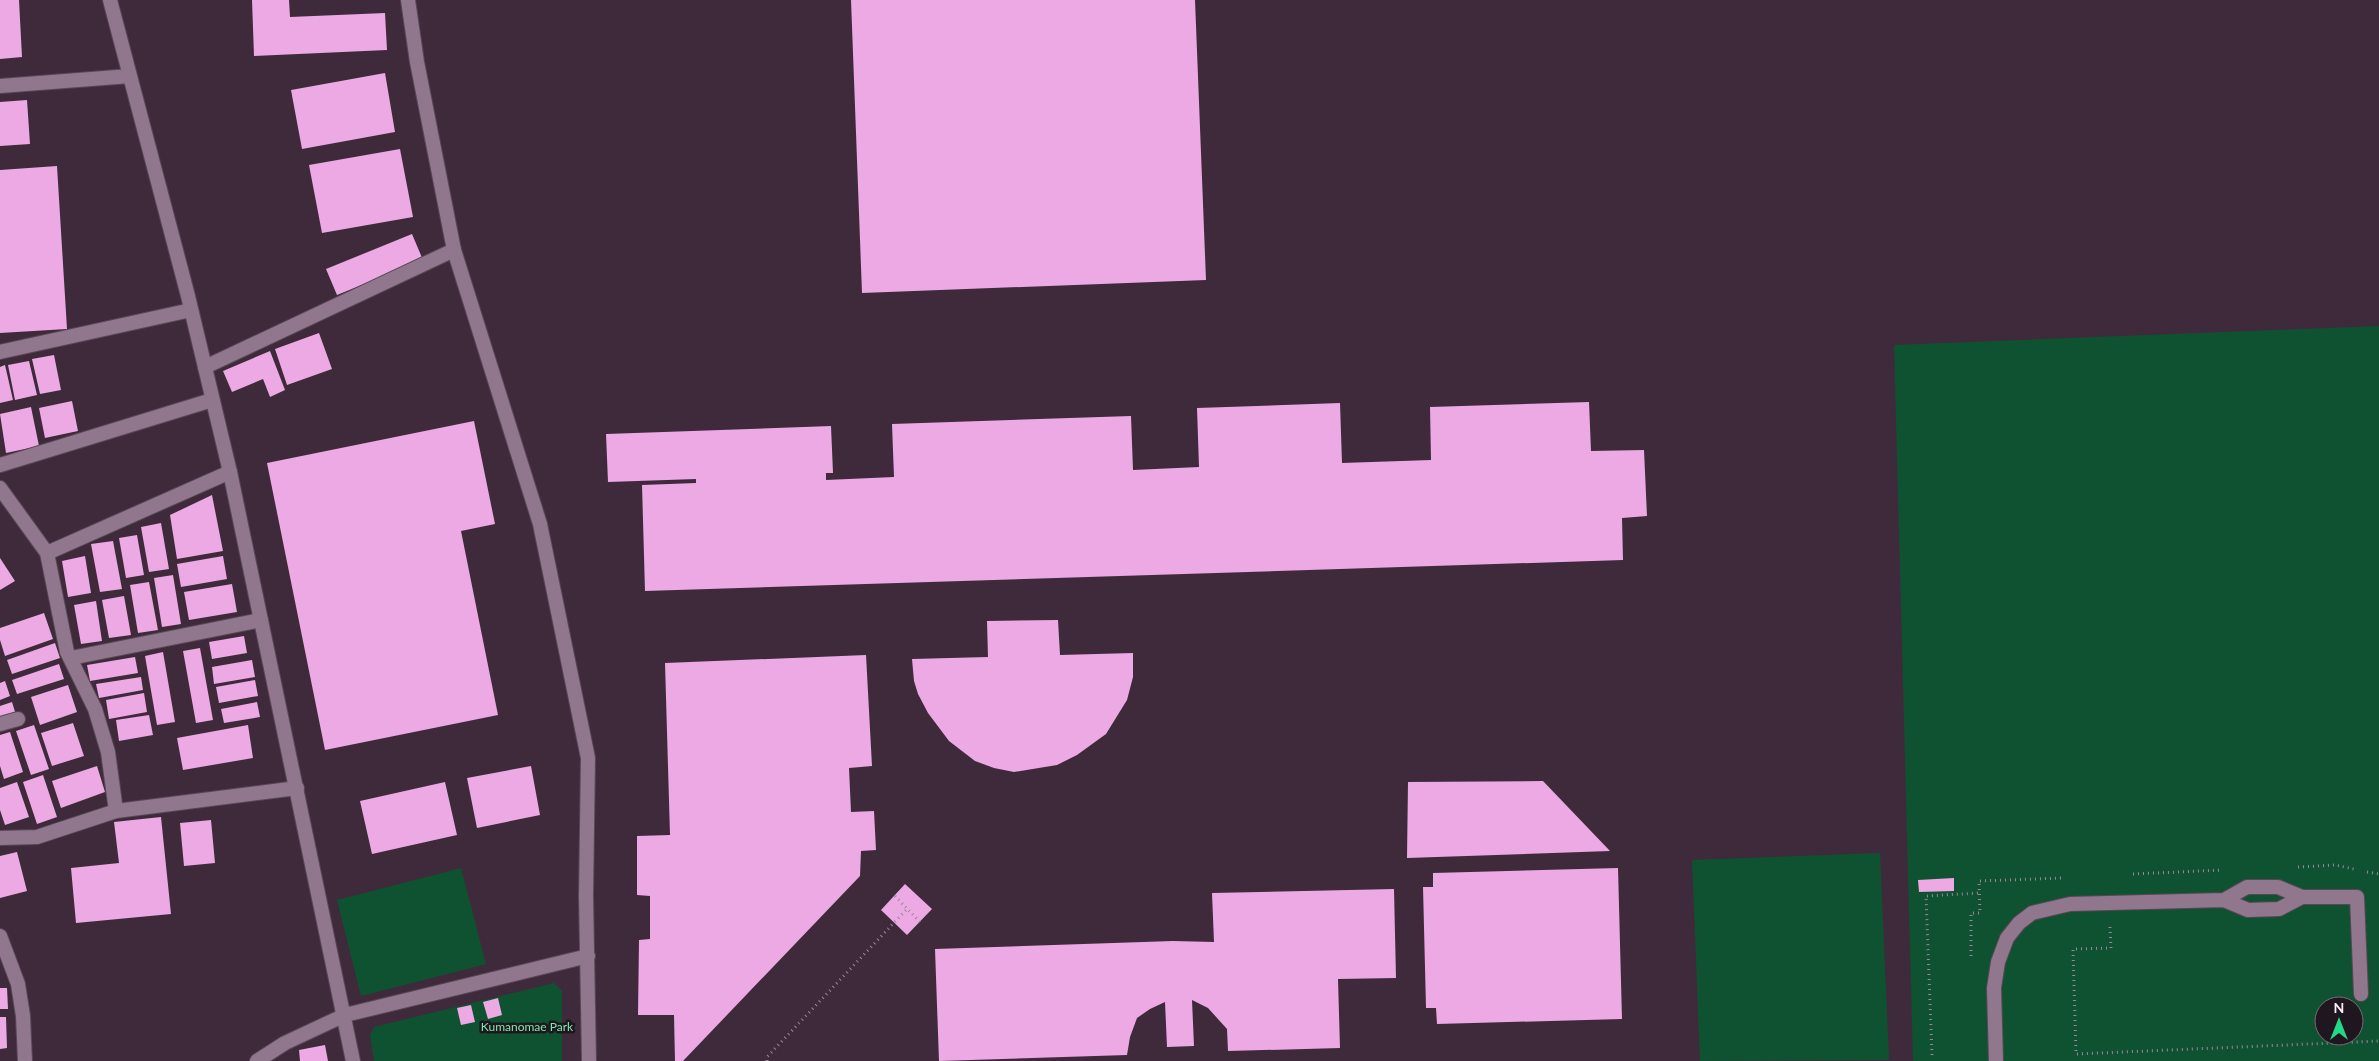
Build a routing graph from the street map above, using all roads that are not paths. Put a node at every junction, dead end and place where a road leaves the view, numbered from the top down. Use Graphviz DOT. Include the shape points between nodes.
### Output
graph roads {
  1 [pos="110,0"];
  2 [pos="408,0"];
  3 [pos="130,76"];
  4 [pos="0,86"];
  5 [pos="454,250"];
  6 [pos="191,310"];
  7 [pos="0,352"];
  8 [pos="205,367"];
  9 [pos="212,400"];
  10 [pos="0,464"];
  11 [pos="230,472"];
  12 [pos="0,488"];
  13 [pos="47,553"];
  14 [pos="261,620"];
  15 [pos="71,658"];
  16 [pos="18,719"];
  17 [pos="0,724"];
  18 [pos="297,788"];
  19 [pos="116,811"];
  20 [pos="0,838"];
  21 [pos="2302,897"];
  22 [pos="2224,900"];
  23 [pos="0,936"];
  24 [pos="588,956"];
  25 [pos="2361,994"];
  26 [pos="345,1015"];
  27 [pos="24,1061"];
  28 [pos="257,1061"];
  29 [pos="353,1061"];
  30 [pos="590,1061"];
  31 [pos="1996,1061"];
  1 -- 3 [label="street"];
  2 -- 5 [label="street"];
  3 -- 4 [label="street"];
  3 -- 6 [label="street"];
  5 -- 8 [label="street"];
  5 -- 24 [label="street" via="540,524 588,758"];
  6 -- 7 [label="street"];
  6 -- 8 [label="street"];
  8 -- 9 [label="street"];
  9 -- 10 [label="street"];
  9 -- 11 [label="street"];
  11 -- 13 [label="street"];
  11 -- 14 [label="street"];
  12 -- 13 [label="street"];
  13 -- 15 [label="street" via="67,652"];
  14 -- 15 [label="street"];
  14 -- 18 [label="street"];
  15 -- 19 [label="street" via="95,709 108,752"];
  16 -- 17 [label="street"];
  18 -- 19 [label="street"];
  18 -- 26 [label="street"];
  19 -- 20 [label="street" via="37,837"];
  21 -- 22 [label="street" via="2279,909 2248,910"];
  21 -- 22 [label="street" via="2278,887 2247,887"];
  21 -- 25 [label="street" via="2357,897"];
  22 -- 31 [label="street" via="2070,904 2032,913 2007,938 1998,962 1994,988"];
  23 -- 27 [label="street" via="18,984"];
  24 -- 26 [label="street"];
  24 -- 30 [label="street"];
  26 -- 28 [label="street" via="285,1043"];
  26 -- 29 [label="street"];
}
